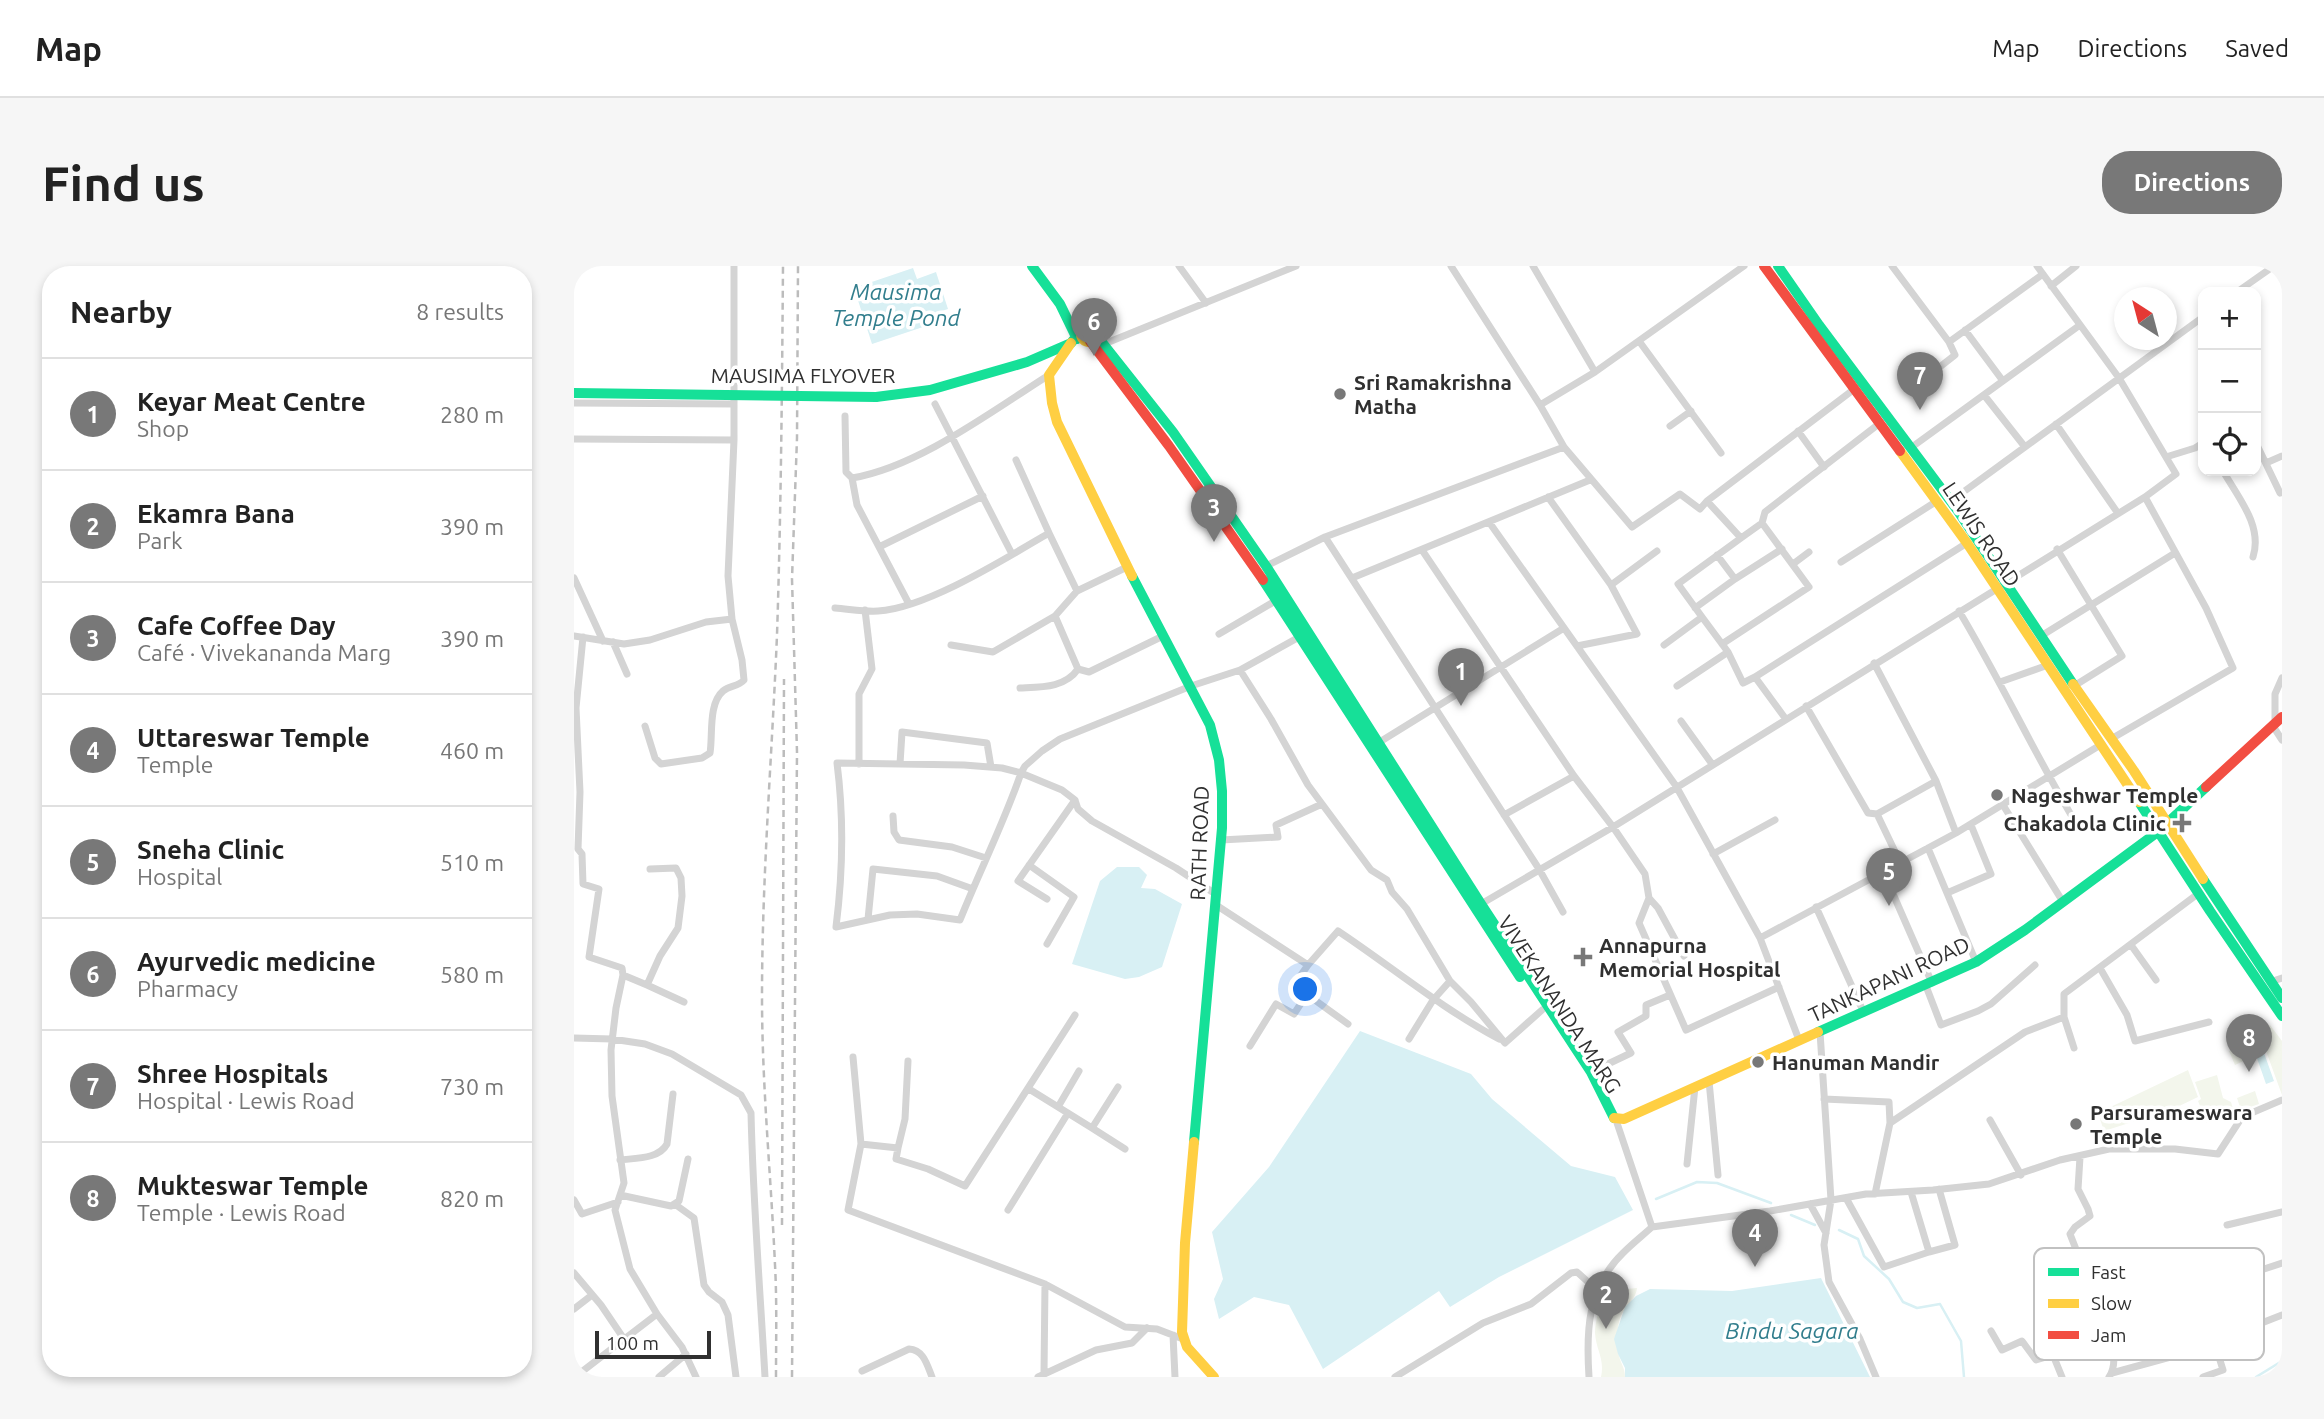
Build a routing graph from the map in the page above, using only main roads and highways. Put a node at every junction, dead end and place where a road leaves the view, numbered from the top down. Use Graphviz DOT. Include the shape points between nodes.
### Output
graph roads {
  1 [pos="1032,266"];
  2 [pos="1764,266"];
  3 [pos="1778,266"];
  4 [pos="1076,338"];
  5 [pos="1097,340"];
  6 [pos="574,393"];
  7 [pos="2001,585"];
  8 [pos="1344,697"];
  9 [pos="2277,723"];
  10 [pos="2107,742"];
  11 [pos="2163,827"];
  12 [pos="2171,839"];
  13 [pos="1503,945"];
  14 [pos="2282,998"];
  15 [pos="2282,1016"];
  16 [pos="1615,1119"];
  17 [pos="1207,1375"];
  1 -- 4 [label="main road" via="1060,304"];
  2 -- 7 [label="main road, LEWIS ROAD"];
  3 -- 7 [label="main road, LEWIS ROAD" via="1951,501"];
  4 -- 5 [label="main road"];
  4 -- 6 [label="main road, MAUSIMA FLYOVER, bridge" via="1027,362 930,390 877,397"];
  4 -- 17 [label="main road, RATH ROAD" via="1049,375 1057,422 1210,724 1219,760 1217,900 1178,1337"];
  5 -- 8 [label="main road, VIVEKANANDA MARG"];
  5 -- 8 [label="main road, VIVEKANANDA MARG" via="1172,432 1266,566"];
  7 -- 10 [label="main road, LEWIS ROAD" via="2041,636"];
  7 -- 10 [label="main road, LEWIS ROAD" via="2048,665"];
  8 -- 13 [label="main road, VIVEKANANDA MARG"];
  8 -- 13 [label="main road, VIVEKANANDA MARG" via="1378,743"];
  9 -- 11 [label="main road, TANKAPANI ROAD"];
  10 -- 11 [label="main road, LEWIS ROAD"];
  11 -- 12 [label="main road, LEWIS ROAD"];
  11 -- 16 [label="main road, TANKAPANI ROAD" via="1976,962 1624,1119"];
  12 -- 14 [label="main road"];
  12 -- 15 [label="main road" via="2199,893"];
  13 -- 16 [label="main road, VIVEKANANDA MARG" via="1591,1072"];
  13 -- 16 [label="main road, VIVEKANANDA MARG" via="1608,1115"];
}
